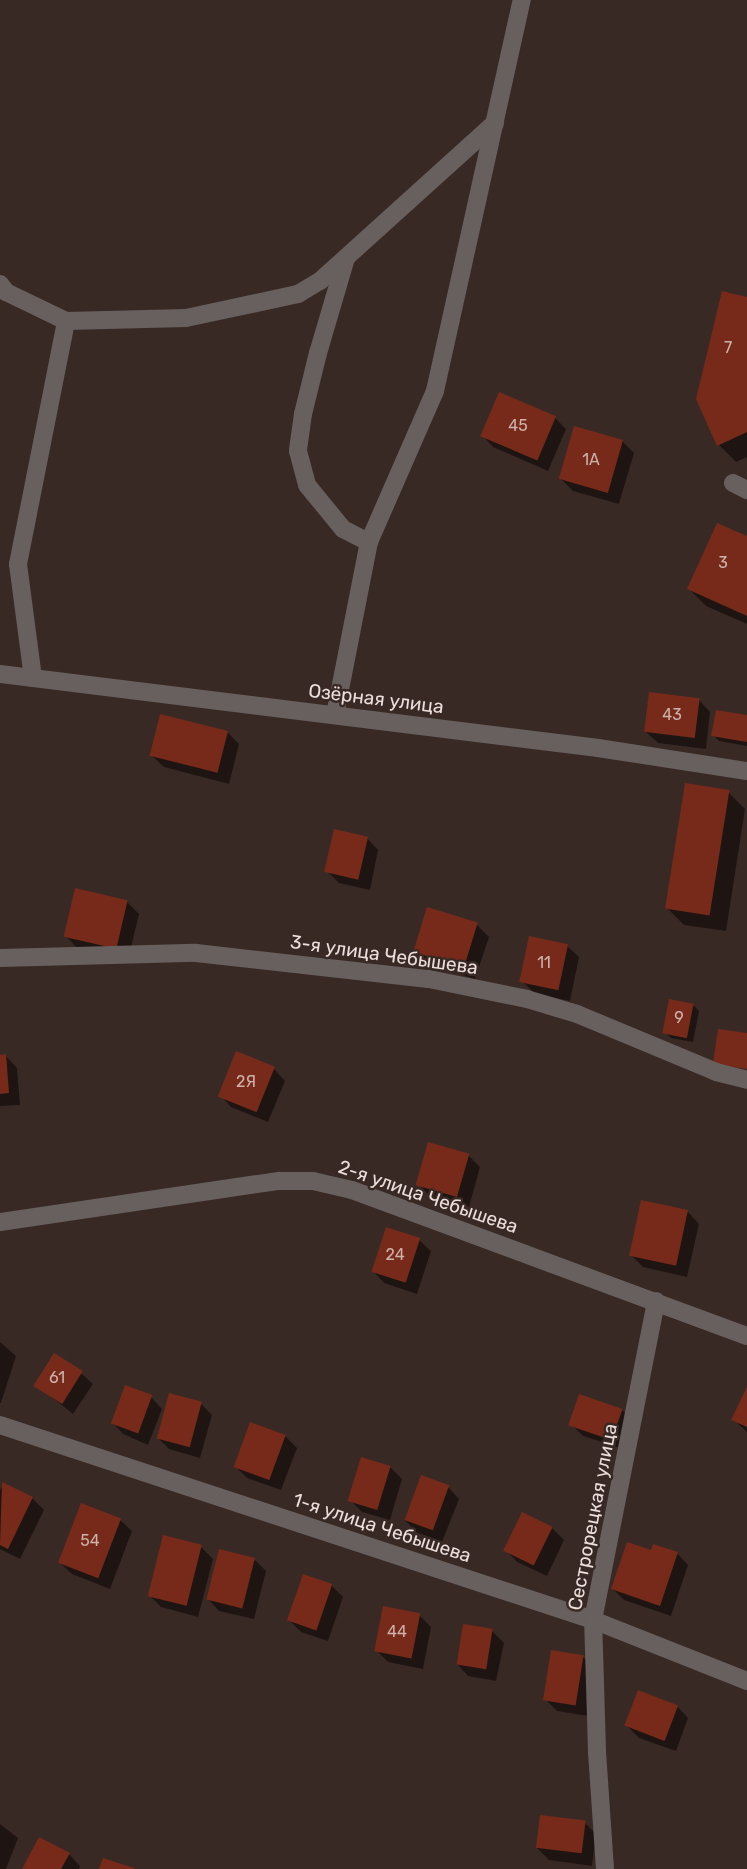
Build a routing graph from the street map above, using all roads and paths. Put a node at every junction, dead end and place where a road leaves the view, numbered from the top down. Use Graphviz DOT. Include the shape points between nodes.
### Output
graph roads {
  1 [pos="522,0"];
  2 [pos="495,122"];
  3 [pos="346,257"];
  4 [pos="0,284"];
  5 [pos="66,321"];
  6 [pos="369,542"];
  7 [pos="0,674"];
  8 [pos="33,678"];
  9 [pos="335,715"];
  10 [pos="747,771"];
  11 [pos="0,958"];
  12 [pos="747,1080"];
  13 [pos="0,1222"];
  14 [pos="656,1301"];
  15 [pos="747,1336"];
  16 [pos="0,1425"];
  17 [pos="593,1620"];
  18 [pos="747,1681"];
  19 [pos="605,1869"];
  1 -- 2 [label="street"];
  2 -- 3 [label="street"];
  2 -- 6 [label="street" via="435,391"];
  3 -- 5 [label="street" via="298,294 186,318"];
  3 -- 6 [label="street" via="318,353 298,451 307,485 343,528"];
  4 -- 5 [label="street" via="6,292"];
  5 -- 8 [label="street" via="18,564"];
  6 -- 9 [label="street"];
  7 -- 8 [label="street, Озёрная улица"];
  8 -- 9 [label="street, Озёрная улица"];
  9 -- 10 [label="street, Озёрная улица"];
  11 -- 12 [label="street, 3-я улица Чебышева" via="196,953 429,979 552,1007"];
  13 -- 14 [label="street, 2-я улица Чебышева" via="279,1181 313,1181 352,1190"];
  14 -- 15 [label="street, 2-я улица Чебышева"];
  14 -- 17 [label="street, Сестрорецкая улица"];
  16 -- 17 [label="street, 1-я улица Чебышева"];
  17 -- 18 [label="street, 1-я улица Чебышева"];
  17 -- 19 [label="street, Сестрорецкая улица"];
}
